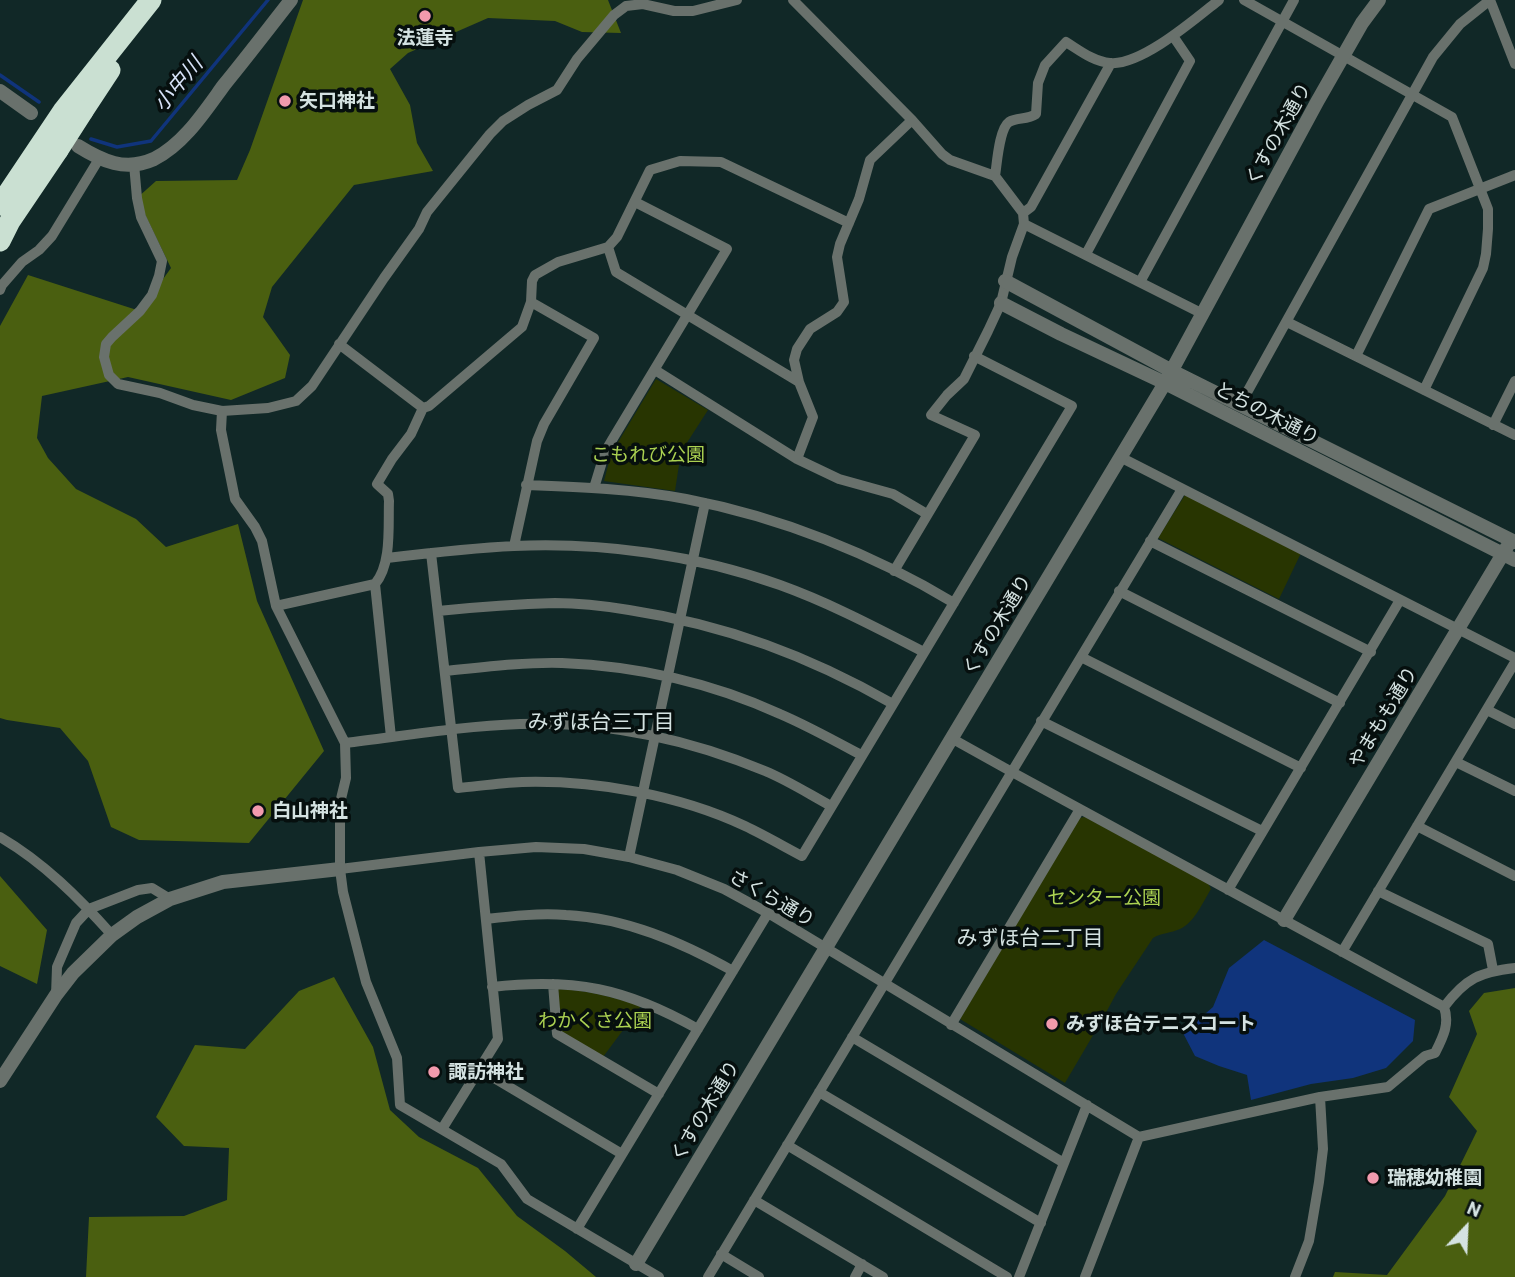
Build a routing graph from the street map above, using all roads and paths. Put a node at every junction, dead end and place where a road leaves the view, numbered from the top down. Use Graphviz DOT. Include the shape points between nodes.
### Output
graph roads {
  1 [pos="138,0"];
  2 [pos="152,0"];
  3 [pos="291,0"];
  4 [pos="737,0"];
  5 [pos="793,0"];
  6 [pos="1219,0"];
  7 [pos="1244,0"];
  8 [pos="1294,0"];
  9 [pos="1379,0"];
  10 [pos="1490,0"];
  11 [pos="1282,21"];
  12 [pos="1173,36"];
  13 [pos="1343,56"];
  14 [pos="1111,63"];
  15 [pos="1515,64"];
  16 [pos="0,91"];
  17 [pos="1411,95"];
  18 [pos="56,106"];
  19 [pos="31,113"];
  20 [pos="912,120"];
  21 [pos="68,148"];
  22 [pos="99,159"];
  23 [pos="134,164"];
  24 [pos="1515,175"];
  25 [pos="995,176"];
  26 [pos="0,182"];
  27 [pos="1481,188"];
  28 [pos="0,194"];
  29 [pos="635,202"];
  30 [pos="0,205"];
  31 [pos="1024,219"];
  32 [pos="849,223"];
  33 [pos="0,241"];
  34 [pos="608,247"];
  35 [pos="1086,254"];
  36 [pos="1005,281"];
  37 [pos="1140,282"];
  38 [pos="0,290"];
  39 [pos="531,302"];
  40 [pos="1001,303"];
  41 [pos="688,314"];
  42 [pos="1203,314"];
  43 [pos="1287,321"];
  44 [pos="339,344"];
  45 [pos="974,356"];
  46 [pos="1356,356"];
  47 [pos="655,370"];
  48 [pos="1168,377"];
  49 [pos="1515,380"];
  50 [pos="799,382"];
  51 [pos="1424,390"];
  52 [pos="1240,405"];
  53 [pos="423,408"];
  54 [pos="222,411"];
  55 [pos="1493,425"];
  56 [pos="1515,435"];
  57 [pos="1120,457"];
  58 [pos="797,459"];
  59 [pos="526,485"];
  60 [pos="594,488"];
  61 [pos="1182,489"];
  62 [pos="705,503"];
  63 [pos="927,514"];
  64 [pos="1514,539"];
  65 [pos="1150,541"];
  66 [pos="514,546"];
  67 [pos="431,553"];
  68 [pos="1509,557"];
  69 [pos="387,558"];
  70 [pos="693,561"];
  71 [pos="894,571"];
  72 [pos="376,584"];
  73 [pos="1119,591"];
  74 [pos="1400,600"];
  75 [pos="954,603"];
  76 [pos="276,606"];
  77 [pos="438,611"];
  78 [pos="681,618"];
  79 [pos="1458,629"];
  80 [pos="924,652"];
  81 [pos="1371,652"];
  82 [pos="1081,657"];
  83 [pos="1515,660"];
  84 [pos="445,671"];
  85 [pos="668,677"];
  86 [pos="1340,703"];
  87 [pos="893,704"];
  88 [pos="1487,710"];
  89 [pos="1041,721"];
  90 [pos="1515,724"];
  91 [pos="451,730"];
  92 [pos="655,735"];
  93 [pos="391,737"];
  94 [pos="951,738"];
  95 [pos="345,743"];
  96 [pos="862,755"];
  97 [pos="1456,762"];
  98 [pos="1301,768"];
  99 [pos="1012,772"];
  100 [pos="1515,791"];
  101 [pos="643,793"];
  102 [pos="831,806"];
  103 [pos="1080,809"];
  104 [pos="1417,826"];
  105 [pos="1262,831"];
  106 [pos="0,837"];
  107 [pos="479,852"];
  108 [pos="629,858"];
  109 [pos="340,869"];
  110 [pos="1515,876"];
  111 [pos="1228,890"];
  112 [pos="1378,891"];
  113 [pos="170,899"];
  114 [pos="89,909"];
  115 [pos="768,914"];
  116 [pos="486,919"];
  117 [pos="1284,920"];
  118 [pos="112,935"];
  119 [pos="825,948"];
  120 [pos="1342,952"];
  121 [pos="1515,968"];
  122 [pos="1493,970"];
  123 [pos="733,971"];
  124 [pos="553,984"];
  125 [pos="884,984"];
  126 [pos="492,987"];
  127 [pos="56,995"];
  128 [pos="1444,1007"];
  129 [pos="951,1024"];
  130 [pos="698,1029"];
  131 [pos="852,1037"];
  132 [pos="479,1069"];
  133 [pos="0,1082"];
  134 [pos="819,1092"];
  135 [pos="659,1094"];
  136 [pos="1320,1097"];
  137 [pos="1087,1105"];
  138 [pos="442,1129"];
  139 [pos="1139,1137"];
  140 [pos="787,1144"];
  141 [pos="622,1154"];
  142 [pos="1064,1163"];
  143 [pos="754,1199"];
  144 [pos="1041,1223"];
  145 [pos="577,1229"];
  146 [pos="722,1254"];
  147 [pos="636,1264"];
  148 [pos="862,1264"];
  149 [pos="659,1277"];
  150 [pos="708,1277"];
  151 [pos="759,1277"];
  152 [pos="855,1277"];
  153 [pos="883,1277"];
  154 [pos="1007,1277"];
  155 [pos="1019,1277"];
  156 [pos="1085,1277"];
  157 [pos="1295,1277"];
  1 -- 18 [label="highway"];
  2 -- 21 [label="highway, bridge" via="83,111"];
  2 -- 30 [label="highway" via="63,111"];
  3 -- 23 [label="street" via="185,134 170,149"];
  4 -- 44 [label="street" via="674,12 643,4 626,6 614,15 557,90 503,121 490,134 427,212"];
  5 -- 20 [label="street"];
  6 -- 12 [label="street"];
  7 -- 11 [label="street"];
  8 -- 11 [label="street"];
  9 -- 13 [label="street, くすの木通り"];
  10 -- 15 [label="street"];
  10 -- 17 [label="street" via="1460,24"];
  11 -- 13 [label="street"];
  11 -- 37 [label="street"];
  12 -- 14 [label="street" via="1128,62"];
  12 -- 35 [label="street" via="1189,61"];
  13 -- 17 [label="street"];
  13 -- 42 [label="street, くすの木通り"];
  14 -- 25 [label="street" via="1066,42 1045,65 1038,83 1036,114 1006,125"];
  14 -- 31 [label="street"];
  16 -- 19 [label="street"];
  17 -- 27 [label="street" via="1452,117"];
  17 -- 43 [label="street"];
  18 -- 26 [label="highway"];
  18 -- 28 [label="highway"];
  20 -- 25 [label="street" via="950,160"];
  20 -- 32 [label="street" via="870,160"];
  21 -- 22 [label="street"];
  21 -- 33 [label="highway" via="10,221"];
  22 -- 23 [label="street"];
  22 -- 38 [label="street" via="52,236 22,262"];
  23 -- 54 [label="street" via="141,217 162,261 152,295 106,344 109,375 118,384"];
  24 -- 27 [label="street"];
  25 -- 31 [label="street"];
  27 -- 46 [label="street" via="1429,209"];
  27 -- 51 [label="street" via="1488,209 1483,268"];
  29 -- 32 [label="street" via="650,170 680,161 721,162"];
  29 -- 34 [label="street"];
  29 -- 41 [label="street" via="727,249"];
  31 -- 35 [label="street"];
  31 -- 36 [label="street"];
  32 -- 50 [label="street" via="837,257 844,302 810,329 797,349 794,360"];
  34 -- 39 [label="street" via="558,262 535,275"];
  34 -- 41 [label="street" via="616,272"];
  35 -- 37 [label="street"];
  36 -- 40 [label="street"];
  36 -- 48 [label="street, とちの木通り"];
  37 -- 42 [label="street"];
  39 -- 53 [label="street" via="522,327"];
  39 -- 59 [label="street" via="594,338 544,424"];
  40 -- 45 [label="street"];
  40 -- 48 [label="street, とちの木通り" via="1061,334"];
  41 -- 47 [label="street"];
  41 -- 50 [label="street"];
  42 -- 48 [label="street, くすの木通り"];
  43 -- 46 [label="street"];
  43 -- 52 [label="street"];
  44 -- 53 [label="street"];
  44 -- 54 [label="street" via="312,386 296,401"];
  45 -- 63 [label="street" via="964,379 931,415 975,435"];
  45 -- 75 [label="street" via="1072,406"];
  46 -- 51 [label="street"];
  47 -- 58 [label="street"];
  47 -- 60 [label="street" via="606,452"];
  48 -- 52 [label="street, とちの木通り"];
  48 -- 57 [label="street, くすの木通り"];
  48 -- 68 [label="street, とちの木通り"];
  49 -- 55 [label="street"];
  50 -- 58 [label="street" via="813,417"];
  51 -- 55 [label="street"];
  52 -- 64 [label="street, とちの木通り"];
  53 -- 69 [label="street" via="377,484 388,494"];
  54 -- 76 [label="street" via="220,429 236,499 262,541"];
  55 -- 56 [label="street"];
  57 -- 61 [label="street"];
  57 -- 94 [label="street, くすの木通り"];
  58 -- 63 [label="street" via="839,479 893,494"];
  59 -- 60 [label="street"];
  59 -- 66 [label="street"];
  60 -- 62 [label="street"];
  61 -- 65 [label="street"];
  61 -- 74 [label="street"];
  62 -- 70 [label="street"];
  62 -- 71 [label="street" via="817,536"];
  63 -- 71 [label="street"];
  64 -- 68 [label="street, やまもも通り"];
  65 -- 73 [label="street"];
  65 -- 81 [label="street"];
  66 -- 67 [label="street"];
  66 -- 70 [label="street" via="610,549"];
  67 -- 69 [label="street"];
  67 -- 77 [label="street"];
  68 -- 79 [label="street, やまもも通り"];
  69 -- 72 [label="street"];
  70 -- 78 [label="street"];
  70 -- 80 [label="street" via="782,586"];
  71 -- 75 [label="street"];
  72 -- 76 [label="street"];
  72 -- 93 [label="street"];
  73 -- 82 [label="street"];
  73 -- 86 [label="street"];
  74 -- 79 [label="street"];
  74 -- 81 [label="street"];
  75 -- 80 [label="street"];
  76 -- 95 [label="street"];
  77 -- 78 [label="street" via="556,603"];
  77 -- 84 [label="street"];
  78 -- 85 [label="street"];
  78 -- 87 [label="street" via="772,646"];
  79 -- 83 [label="street"];
  79 -- 117 [label="street, やまもも通り"];
  80 -- 87 [label="street"];
  81 -- 86 [label="street"];
  82 -- 89 [label="street"];
  82 -- 98 [label="street"];
  83 -- 88 [label="street"];
  84 -- 85 [label="street" via="561,663"];
  84 -- 91 [label="street"];
  85 -- 92 [label="street"];
  85 -- 96 [label="street" via="779,713"];
  86 -- 98 [label="street"];
  87 -- 96 [label="street"];
  88 -- 90 [label="street"];
  88 -- 97 [label="street"];
  89 -- 99 [label="street"];
  89 -- 105 [label="street"];
  91 -- 92 [label="street" via="577,724"];
  91 -- 93 [label="street"];
  91 -- 101 [label="street" via="458,788 523,782"];
  92 -- 101 [label="street"];
  92 -- 102 [label="street" via="767,772"];
  93 -- 95 [label="street"];
  94 -- 99 [label="street"];
  94 -- 119 [label="street, くすの木通り"];
  95 -- 109 [label="street"];
  96 -- 102 [label="street"];
  97 -- 100 [label="street"];
  97 -- 104 [label="street"];
  98 -- 105 [label="street"];
  99 -- 103 [label="street"];
  99 -- 125 [label="street"];
  101 -- 102 [label="street" via="744,825 802,856"];
  101 -- 108 [label="street"];
  103 -- 111 [label="street"];
  103 -- 129 [label="street"];
  104 -- 110 [label="street"];
  104 -- 112 [label="street"];
  105 -- 111 [label="street"];
  106 -- 114 [label="street" via="23,851"];
  107 -- 108 [label="street, さくら通り" via="536,847 584,849"];
  107 -- 109 [label="street, さくら通り"];
  107 -- 116 [label="street"];
  108 -- 115 [label="street, さくら通り" via="677,870"];
  109 -- 113 [label="street" via="223,882"];
  109 -- 138 [label="street" via="366,982 397,1058 400,1105"];
  111 -- 117 [label="street"];
  112 -- 120 [label="street"];
  112 -- 122 [label="street" via="1488,944"];
  113 -- 114 [label="street" via="152,888"];
  113 -- 118 [label="street"];
  114 -- 118 [label="street"];
  114 -- 127 [label="street" via="76,923 57,967"];
  115 -- 119 [label="street, さくら通り"];
  115 -- 123 [label="street"];
  116 -- 123 [label="street" via="567,915 633,926 698,951"];
  116 -- 126 [label="street"];
  117 -- 120 [label="street"];
  118 -- 127 [label="street"];
  119 -- 125 [label="street, さくら通り"];
  119 -- 147 [label="street, くすの木通り"];
  120 -- 128 [label="street"];
  121 -- 122 [label="street"];
  122 -- 128 [label="street" via="1455,992"];
  123 -- 130 [label="street"];
  124 -- 126 [label="street"];
  124 -- 130 [label="street" via="617,993"];
  124 -- 135 [label="street" via="557,1034"];
  125 -- 129 [label="street, さくら通り"];
  125 -- 131 [label="street"];
  126 -- 132 [label="street" via="498,1039"];
  127 -- 133 [label="street"];
  128 -- 136 [label="street" via="1446,1028 1435,1052 1388,1087"];
  129 -- 137 [label="street, さくら通り"];
  130 -- 135 [label="street"];
  131 -- 134 [label="street"];
  131 -- 142 [label="street"];
  132 -- 138 [label="street"];
  132 -- 141 [label="street"];
  134 -- 140 [label="street"];
  134 -- 144 [label="street"];
  135 -- 141 [label="street"];
  136 -- 139 [label="street"];
  136 -- 157 [label="street" via="1323,1149 1319,1182 1309,1241"];
  137 -- 139 [label="street, さくら通り"];
  137 -- 142 [label="street"];
  138 -- 145 [label="street" via="501,1164 527,1199"];
  139 -- 156 [label="street"];
  140 -- 143 [label="street"];
  140 -- 154 [label="street"];
  141 -- 145 [label="street"];
  142 -- 144 [label="street"];
  143 -- 146 [label="street"];
  143 -- 148 [label="street"];
  144 -- 155 [label="street"];
  145 -- 147 [label="street"];
  146 -- 150 [label="street"];
  146 -- 151 [label="street"];
  147 -- 149 [label="street"];
  148 -- 152 [label="street"];
  148 -- 153 [label="street"];
}
